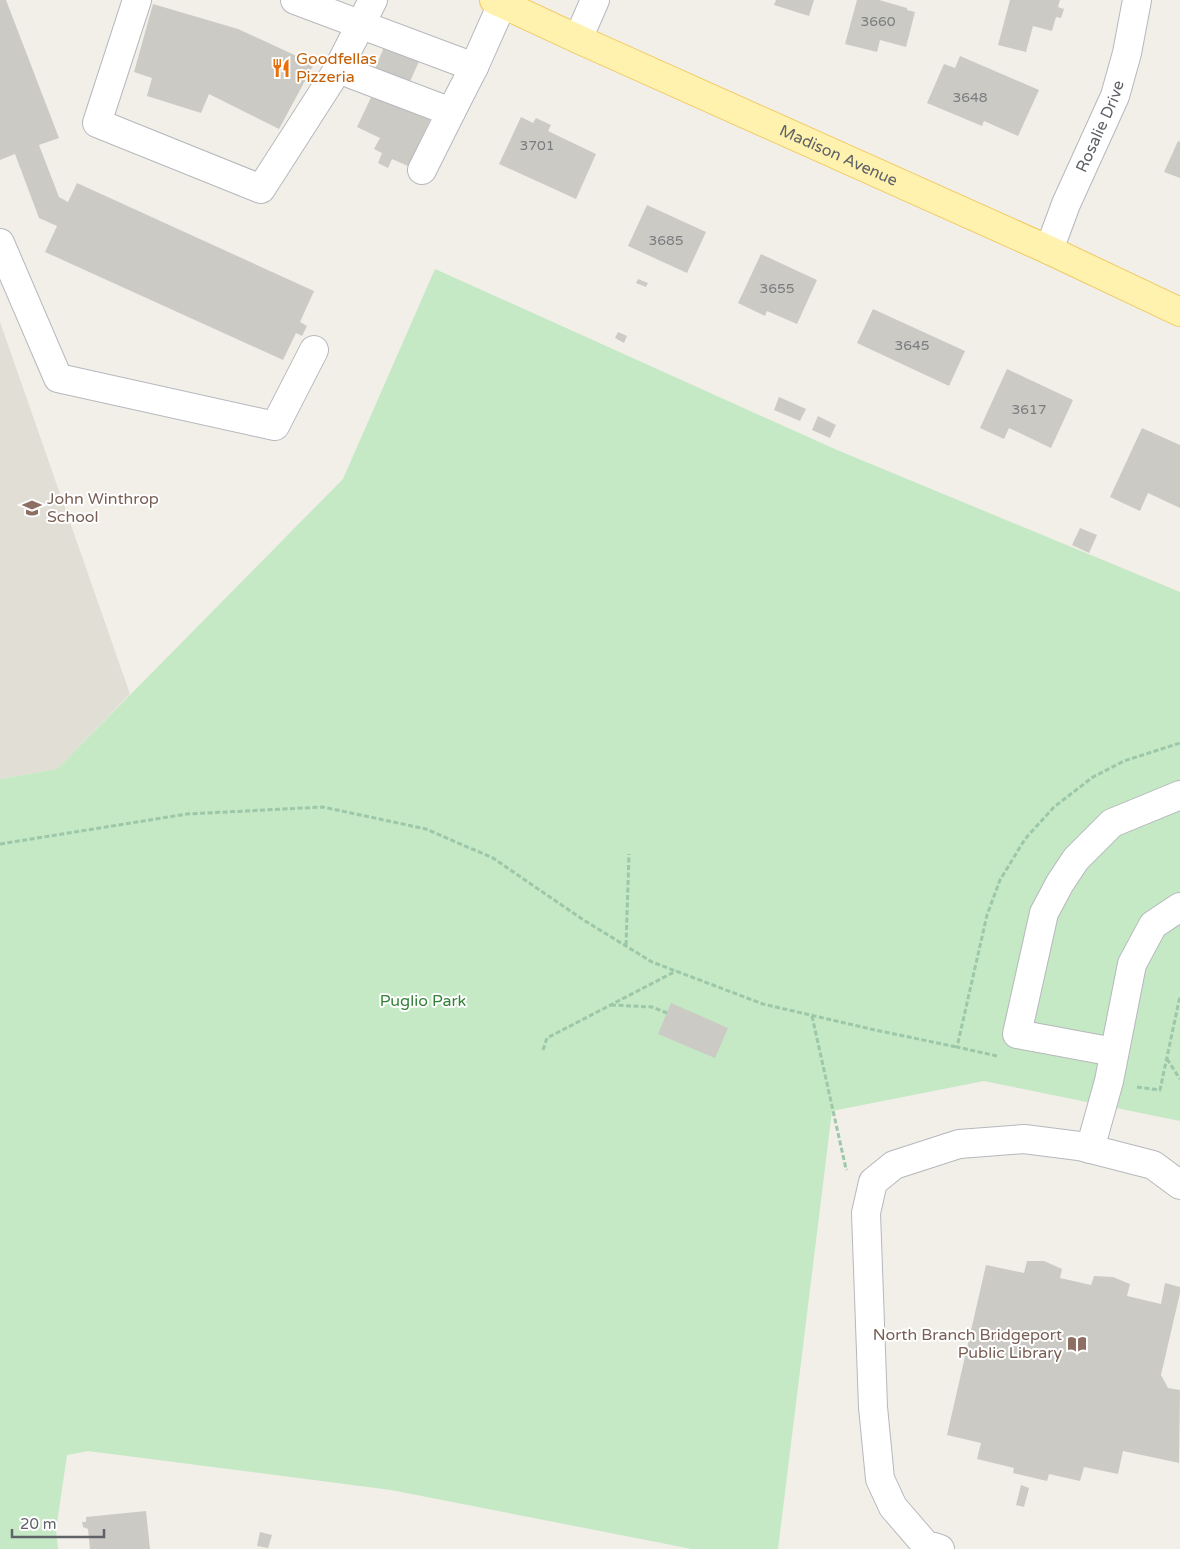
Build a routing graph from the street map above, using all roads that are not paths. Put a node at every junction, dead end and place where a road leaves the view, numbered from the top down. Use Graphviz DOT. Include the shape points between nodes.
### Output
graph roads {
  1 [pos="137,0"];
  2 [pos="295,0"];
  3 [pos="373,0"];
  4 [pos="595,0"];
  5 [pos="1137,0"];
  6 [pos="498,2"];
  7 [pos="360,25"];
  8 [pos="578,39"];
  9 [pos="474,67"];
  10 [pos="338,69"];
  11 [pos="452,112"];
  12 [pos="422,170"];
  13 [pos="0,243"];
  14 [pos="1049,250"];
  15 [pos="1180,312"];
  16 [pos="314,350"];
  17 [pos="1180,795"];
  18 [pos="1180,907"];
  19 [pos="1114,1052"];
  20 [pos="1090,1149"];
  21 [pos="1180,1185"];
  22 [pos="940,1549"];
  1 -- 10 [label="street" via="97,123 261,188"];
  2 -- 7 [label="street"];
  3 -- 7 [label="street"];
  4 -- 8 [label="street"];
  5 -- 14 [label="street, Rosalie Drive" via="1115,96"];
  6 -- 8 [label="main road, Madison Avenue"];
  6 -- 9 [label="street"];
  7 -- 9 [label="street"];
  7 -- 10 [label="street"];
  8 -- 14 [label="main road, Madison Avenue"];
  9 -- 11 [label="street"];
  10 -- 11 [label="street"];
  11 -- 12 [label="street"];
  13 -- 16 [label="street" via="58,378 275,426"];
  14 -- 15 [label="main road, Madison Avenue"];
  17 -- 19 [label="street" via="1112,823 1076,859 1044,913 1017,1034"];
  18 -- 19 [label="street" via="1153,926 1132,964"];
  19 -- 20 [label="street"];
  20 -- 21 [label="street" via="1153,1165"];
  20 -- 22 [label="street" via="1024,1139 959,1144 894,1165 873,1182 866,1213 873,1408 880,1479 893,1507 925,1544"];
}
